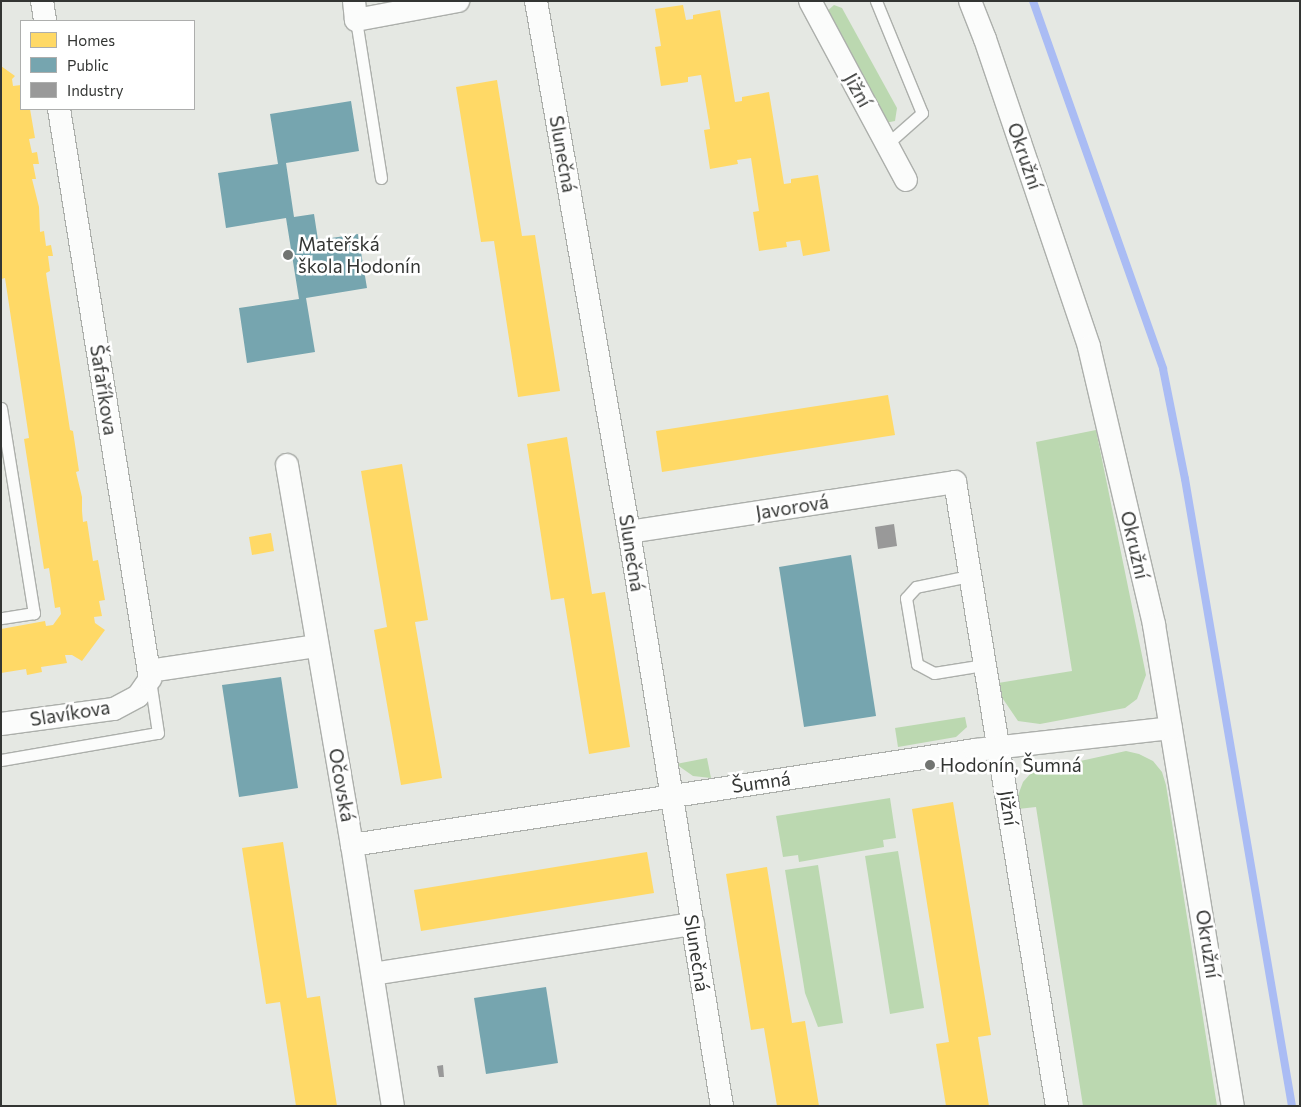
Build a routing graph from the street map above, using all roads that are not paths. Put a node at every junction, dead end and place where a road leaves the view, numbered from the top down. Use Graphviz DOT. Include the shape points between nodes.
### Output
graph roads {
  1 [pos="42,1"];
  2 [pos="458,1"];
  3 [pos="536,1"];
  4 [pos="810,1"];
  5 [pos="876,1"];
  6 [pos="970,1"];
  7 [pos="355,10"];
  8 [pos="45,20"];
  9 [pos="59,110"];
  10 [pos="887,144"];
  11 [pos="381,178"];
  12 [pos="906,180"];
  13 [pos="1,408"];
  14 [pos="287,465"];
  15 [pos="955,482"];
  16 [pos="629,532"];
  17 [pos="969,576"];
  18 [pos="1,618"];
  19 [pos="317,646"];
  20 [pos="984,665"];
  21 [pos="149,675"];
  22 [pos="1,724"];
  23 [pos="1171,728"];
  24 [pos="998,747"];
  25 [pos="1,760"];
  26 [pos="672,794"];
  27 [pos="352,845"];
  28 [pos="693,924"];
  29 [pos="373,974"];
  30 [pos="393,1106"];
  31 [pos="722,1106"];
  32 [pos="1057,1106"];
  33 [pos="1233,1106"];
  1 -- 8 [label="street"];
  2 -- 7 [label="street"];
  3 -- 16 [label="street, Slunečná"];
  4 -- 10 [label="street, Jižní"];
  5 -- 10 [label="lane" via="922,113"];
  6 -- 23 [label="street, Okružní" via="1089,347 1154,625"];
  7 -- 11 [label="lane"];
  9 -- 21 [label="street, Šafaříkova"];
  10 -- 12 [label="street, Jižní"];
  13 -- 18 [label="lane" via="34,613"];
  14 -- 19 [label="street, Očovská"];
  15 -- 16 [label="street, Javorová"];
  15 -- 17 [label="street, Jižní"];
  16 -- 26 [label="street, Slunečná"];
  17 -- 20 [label="street, Jižní"];
  17 -- 20 [label="lane" via="916,587 906,598 917,664 934,673"];
  19 -- 21 [label="street"];
  19 -- 27 [label="street, Očovská"];
  20 -- 24 [label="street, Jižní"];
  21 -- 22 [label="street, Slavíkova" via="138,696 114,708"];
  21 -- 25 [label="lane" via="158,733"];
  23 -- 24 [label="street, Šumná"];
  23 -- 33 [label="street, Okružní"];
  24 -- 26 [label="street, Šumná"];
  24 -- 32 [label="street, Jižní"];
  26 -- 27 [label="street, Šumná"];
  26 -- 28 [label="street, Slunečná"];
  27 -- 29 [label="street, Očovská"];
  28 -- 29 [label="street"];
  28 -- 31 [label="street, Slunečná"];
  29 -- 30 [label="street, Očovská"];
}
